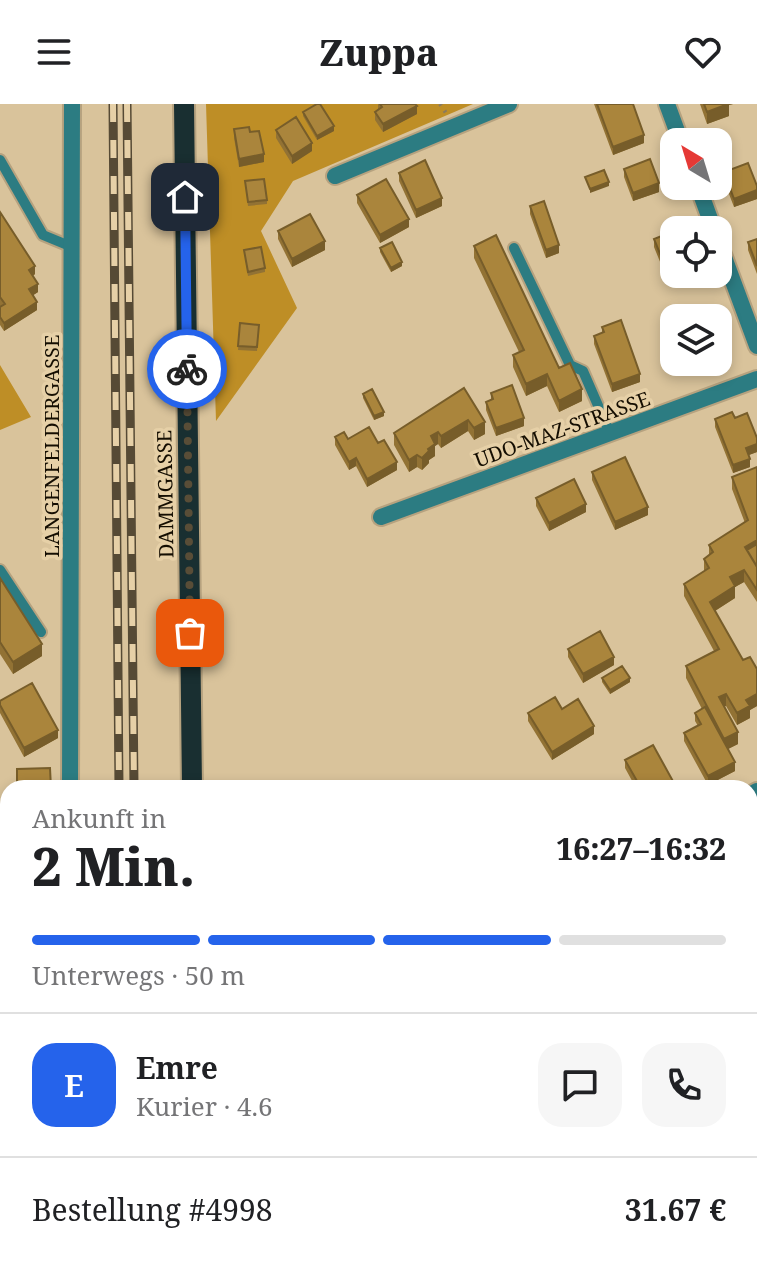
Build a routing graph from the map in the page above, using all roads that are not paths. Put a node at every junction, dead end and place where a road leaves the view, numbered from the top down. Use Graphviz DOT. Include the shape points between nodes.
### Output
graph roads {
  1 [pos="72,104"];
  2 [pos="184,104"];
  3 [pos="509,104"];
  4 [pos="667,104"];
  5 [pos="676,128"];
  6 [pos="0,160"];
  7 [pos="335,176"];
  8 [pos="72,247"];
  9 [pos="514,248"];
  10 [pos="732,279"];
  11 [pos="757,346"];
  12 [pos="757,379"];
  13 [pos="610,433"];
  14 [pos="381,517"];
  15 [pos="0,570"];
  16 [pos="41,632"];
  17 [pos="70,780"];
  18 [pos="192,780"];
  1 -- 8 [label="street, LANGENFELDERGASSE"];
  2 -- 18 [label="main road, DAMMGASSE"];
  3 -- 7 [label="street"];
  4 -- 5 [label="street"];
  6 -- 8 [label="lane" via="43,235"];
  8 -- 17 [label="street, LANGENFELDERGASSE"];
  9 -- 13 [label="lane" via="570,365 583,371"];
  10 -- 11 [label="street"];
  12 -- 13 [label="street, UDO-MAZ-STRASSE"];
  13 -- 14 [label="street, UDO-MAZ-STRASSE"];
  15 -- 16 [label="lane"];
}
